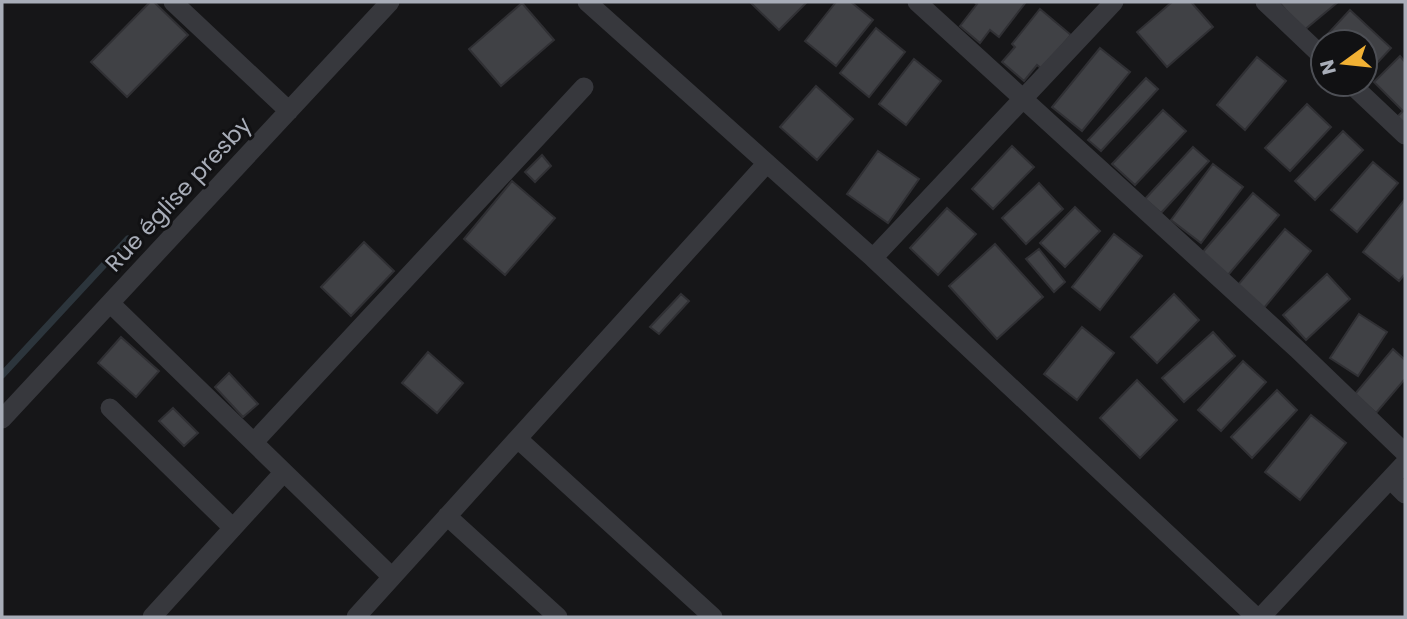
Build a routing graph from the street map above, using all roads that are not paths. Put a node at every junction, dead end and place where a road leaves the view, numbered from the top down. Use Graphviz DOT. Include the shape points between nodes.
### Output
graph roads {
  1 [pos="173,2"];
  2 [pos="390,2"];
  3 [pos="587,2"];
  4 [pos="917,2"];
  5 [pos="1114,2"];
  6 [pos="1265,2"];
  7 [pos="1309,44"];
  8 [pos="584,86"];
  9 [pos="1366,98"];
  10 [pos="1021,99"];
  11 [pos="289,111"];
  12 [pos="1405,135"];
  13 [pos="767,163"];
  14 [pos="873,258"];
  15 [pos="110,303"];
  16 [pos="110,408"];
  17 [pos="2,419"];
  18 [pos="518,439"];
  19 [pos="254,442"];
  20 [pos="1405,453"];
  21 [pos="1405,463"];
  22 [pos="284,472"];
  23 [pos="1390,480"];
  24 [pos="1405,494"];
  25 [pos="447,516"];
  26 [pos="233,528"];
  27 [pos="392,578"];
  28 [pos="360,616"];
  29 [pos="152,617"];
  30 [pos="558,617"];
  31 [pos="713,617"];
  32 [pos="1258,617"];
  1 -- 11 [label="street"];
  2 -- 11 [label="street, Rue église presby"];
  3 -- 13 [label="street"];
  4 -- 10 [label="street"];
  5 -- 10 [label="street"];
  6 -- 7 [label="street"];
  8 -- 19 [label="street"];
  9 -- 12 [label="street"];
  10 -- 14 [label="street"];
  10 -- 20 [label="street"];
  11 -- 15 [label="street, Rue église presby"];
  13 -- 14 [label="street"];
  13 -- 18 [label="street"];
  14 -- 32 [label="street"];
  15 -- 17 [label="street, Rue église presby"];
  15 -- 19 [label="street"];
  16 -- 26 [label="street"];
  18 -- 25 [label="street"];
  18 -- 31 [label="street"];
  19 -- 22 [label="street"];
  21 -- 23 [label="street"];
  22 -- 26 [label="street"];
  22 -- 27 [label="street"];
  23 -- 24 [label="street"];
  23 -- 32 [label="street"];
  25 -- 27 [label="street"];
  25 -- 30 [label="street"];
  26 -- 29 [label="street"];
  27 -- 28 [label="street"];
}
